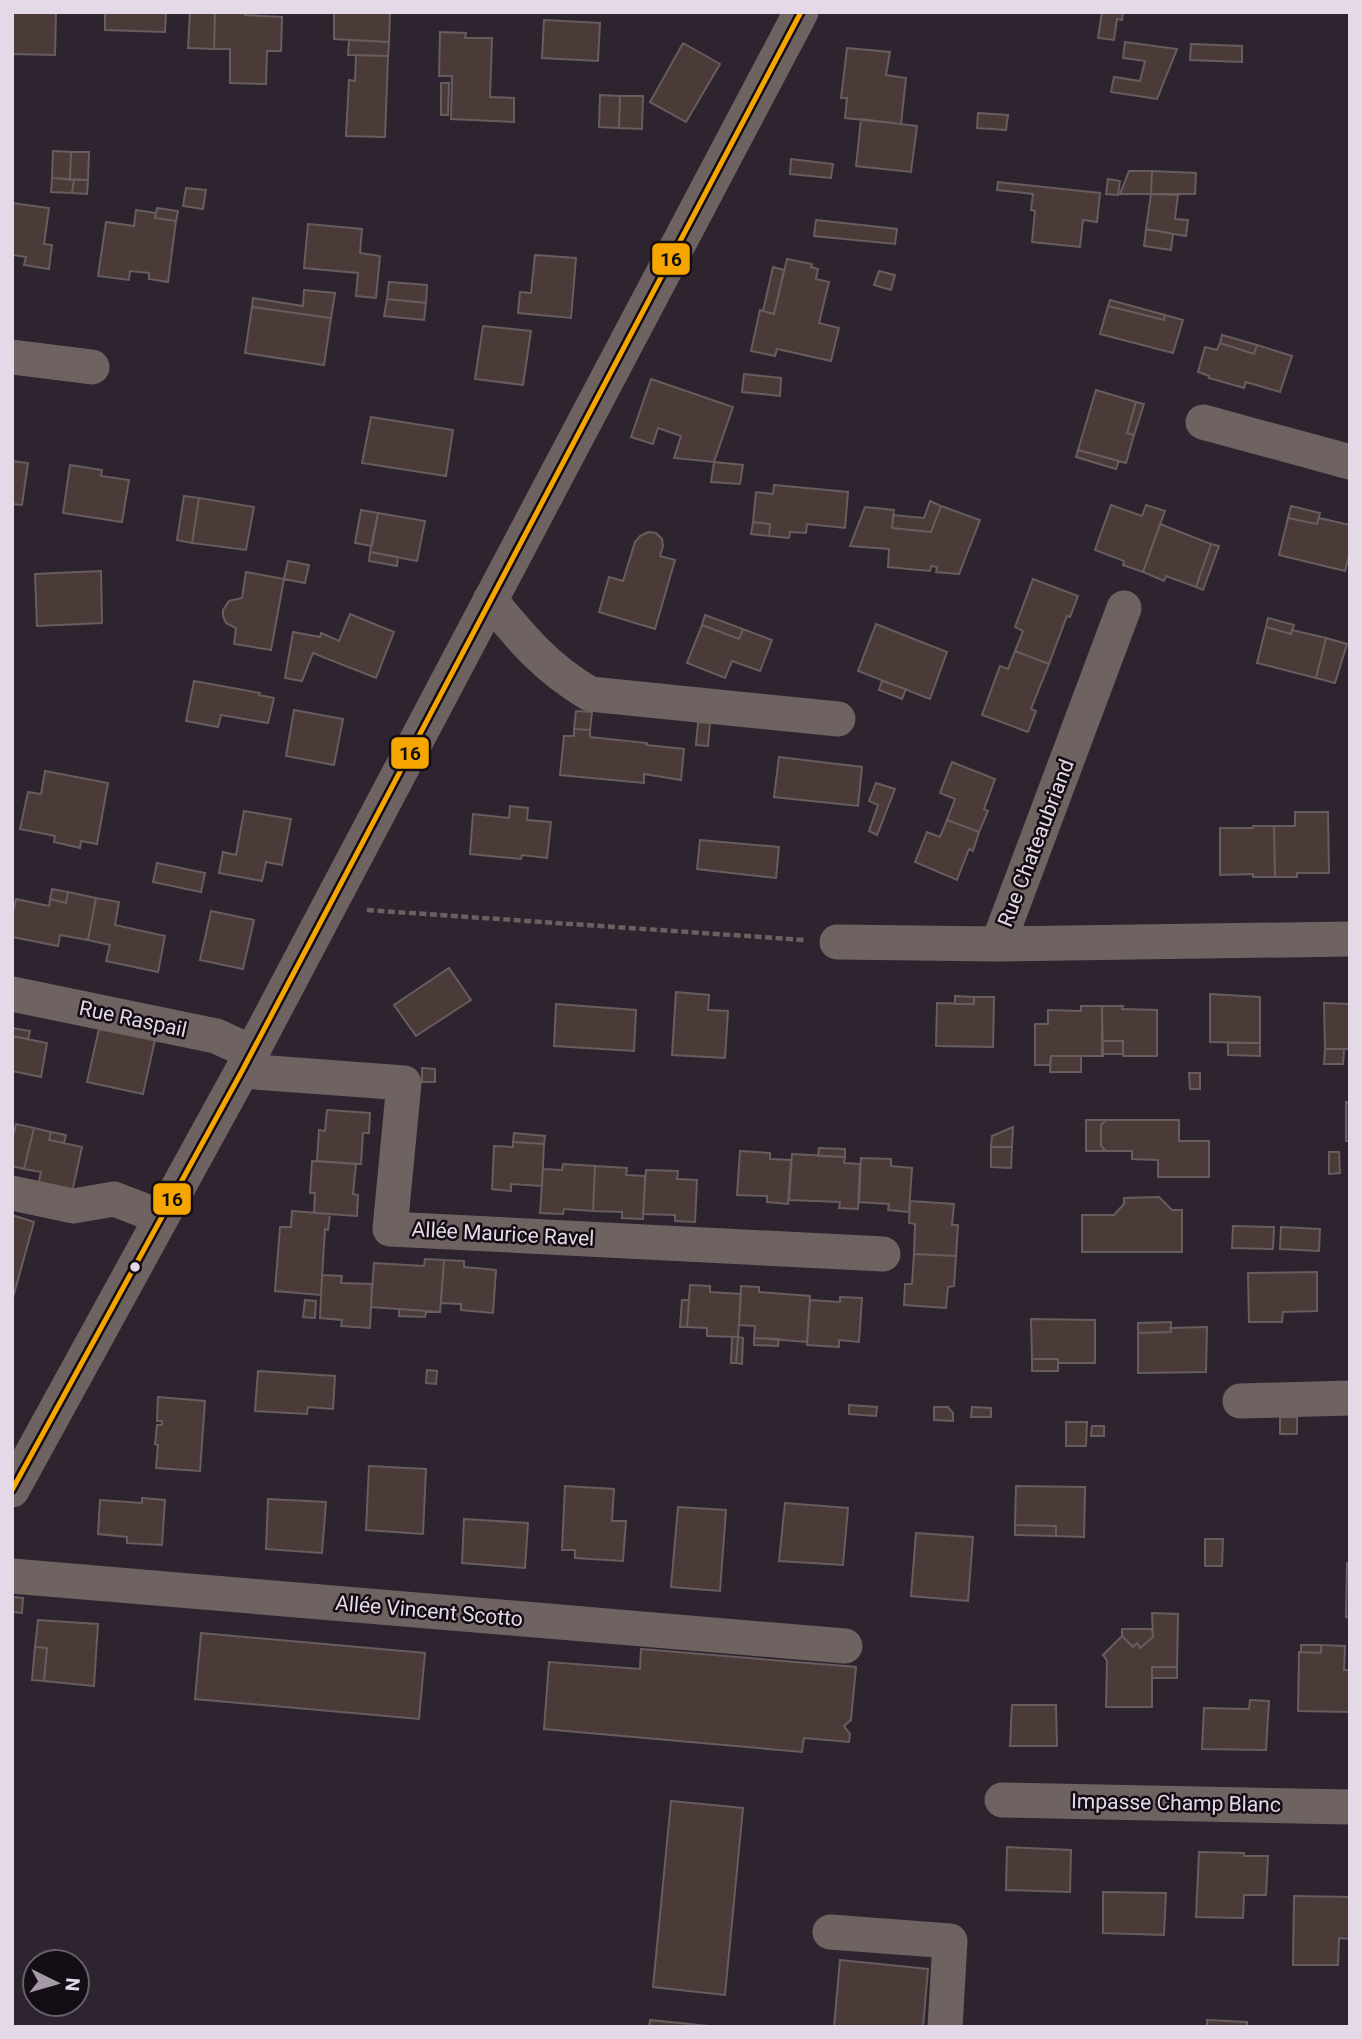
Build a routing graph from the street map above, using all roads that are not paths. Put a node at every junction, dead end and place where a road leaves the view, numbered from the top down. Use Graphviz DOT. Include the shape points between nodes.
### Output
graph roads {
  1 [pos="801,12"];
  2 [pos="12,357"];
  3 [pos="92,367"];
  4 [pos="1203,422"];
  5 [pos="1350,462"];
  6 [pos="490,600"];
  7 [pos="1124,608"];
  8 [pos="838,719"];
  9 [pos="1350,939"];
  10 [pos="837,942"];
  11 [pos="998,944"];
  12 [pos="12,994"];
  13 [pos="246,1061"];
  14 [pos="12,1193"];
  15 [pos="162,1217"];
  16 [pos="883,1254"];
  17 [pos="1350,1398"];
  18 [pos="1240,1401"];
  19 [pos="12,1490"];
  20 [pos="12,1576"];
  21 [pos="845,1646"];
  22 [pos="1002,1800"];
  23 [pos="1350,1807"];
  24 [pos="830,1932"];
  25 [pos="945,2027"];
  1 -- 6 [label="street"];
  2 -- 3 [label="street"];
  4 -- 5 [label="street"];
  6 -- 8 [label="street" via="547,665 590,694"];
  6 -- 13 [label="street"];
  7 -- 11 [label="street, Rue Chateaubriand"];
  9 -- 11 [label="street, Rue Chateaubriand"];
  10 -- 11 [label="street"];
  12 -- 13 [label="street, Rue Raspail" via="216,1036"];
  13 -- 15 [label="street"];
  13 -- 16 [label="street, Allée Maurice Ravel" via="404,1083 390,1229"];
  14 -- 15 [label="street" via="73,1206 114,1199"];
  15 -- 19 [label="street"];
  17 -- 18 [label="street"];
  20 -- 21 [label="street, Allée Vincent Scotto"];
  22 -- 23 [label="street, Impasse Champ Blanc"];
  24 -- 25 [label="street" via="950,1941"];
}
